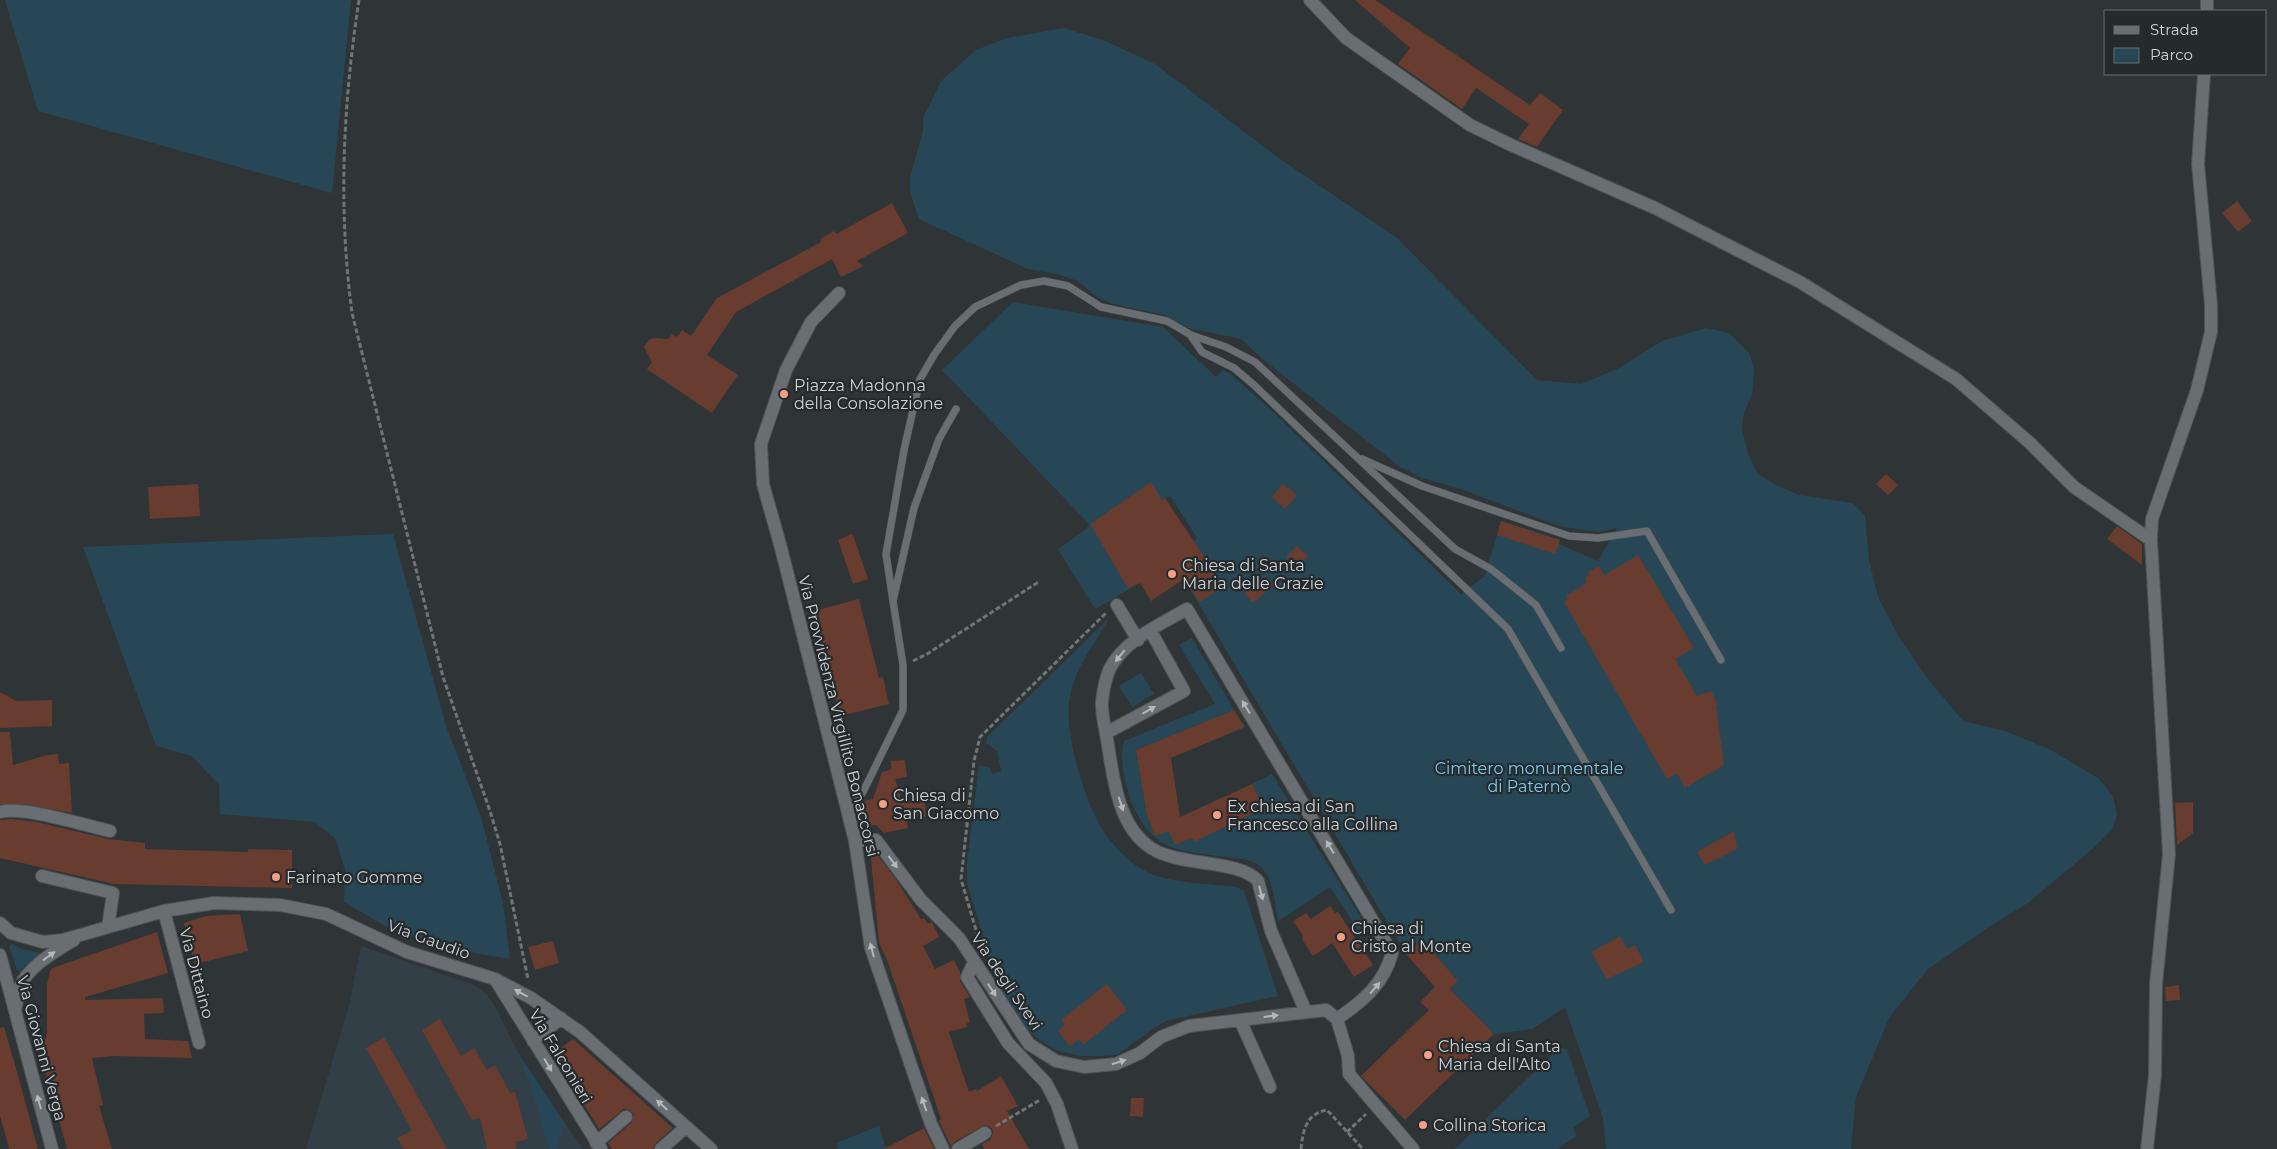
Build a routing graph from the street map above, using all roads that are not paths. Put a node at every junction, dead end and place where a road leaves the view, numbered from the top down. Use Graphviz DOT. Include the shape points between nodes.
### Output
graph roads {
  1 [pos="1310,0"];
  2 [pos="2204,75"];
  3 [pos="839,293"];
  4 [pos="1191,336"];
  5 [pos="956,409"];
  6 [pos="1357,457"];
  7 [pos="2151,540"];
  8 [pos="893,601"];
  9 [pos="1117,605"];
  10 [pos="1150,630"];
  11 [pos="1138,640"];
  12 [pos="1561,648"];
  13 [pos="1721,660"];
  14 [pos="1106,733"];
  15 [pos="0,812"];
  16 [pos="848,813"];
  17 [pos="110,831"];
  18 [pos="855,841"];
  19 [pos="42,876"];
  20 [pos="1671,910"];
  21 [pos="164,911"];
  22 [pos="0,922"];
  23 [pos="108,926"];
  24 [pos="85,934"];
  25 [pos="0,955"];
  26 [pos="974,962"];
  27 [pos="495,979"];
  28 [pos="15,1010"];
  29 [pos="1306,1012"];
  30 [pos="561,1018"];
  31 [pos="1338,1019"];
  32 [pos="1240,1020"];
  33 [pos="533,1041"];
  34 [pos="200,1043"];
  35 [pos="1270,1087"];
  36 [pos="626,1117"];
  37 [pos="686,1127"];
  38 [pos="985,1133"];
  39 [pos="598,1146"];
  40 [pos="52,1149"];
  41 [pos="662,1149"];
  42 [pos="711,1149"];
  43 [pos="943,1149"];
  44 [pos="958,1149"];
  45 [pos="1072,1149"];
  46 [pos="1413,1149"];
  47 [pos="2147,1149"];
  1 -- 7 [label="street" via="1346,38 1470,125 1655,208 1800,282 1956,379 2030,443 2074,487"];
  2 -- 7 [label="street" via="2198,164 2211,305 2210,332 2197,390 2155,505"];
  3 -- 16 [label="street, Via Provvidenza Virgillito Bonaccorsi" via="811,322 786,370 761,444 763,484"];
  4 -- 6 [label="lane" via="1226,347 1255,362"];
  4 -- 8 [label="lane" via="1167,321 1101,307 1068,286 1044,281 1021,285 975,307 955,326 920,379 886,554"];
  4 -- 20 [label="lane" via="1202,352 1234,368 1254,385 1508,629"];
  5 -- 8 [label="lane" via="939,439 914,508"];
  6 -- 12 [label="lane" via="1455,549 1491,569 1536,605"];
  6 -- 13 [label="lane" via="1422,486 1569,536 1598,538 1647,531"];
  7 -- 47 [label="street" via="2169,854 2156,984 2155,1075"];
  8 -- 16 [label="lane" via="903,665 903,710 863,792"];
  9 -- 11 [label="street"];
  10 -- 11 [label="street"];
  14 -- 10 [label="street, one-way" via="1184,690"];
  31 -- 10 [label="street, one-way" via="1364,1000 1380,982 1390,963 1390,946 1187,608"];
  11 -- 14 [label="street, one-way" via="1125,649 1110,668 1102,702"];
  14 -- 29 [label="street, one-way" via="1124,813 1150,848 1181,860 1237,869 1258,881 1271,931"];
  15 -- 17 [label="street" via="8,810"];
  16 -- 18 [label="street, Via Provvidenza Virgillito Bonaccorsi"];
  18 -- 26 [label="street, Via degli Svevi, one-way" via="876,840 921,900 959,938"];
  43 -- 18 [label="street, Via Provvidenza Virgillito Bonaccorsi, one-way" via="871,948"];
  19 -- 23 [label="street" via="112,893"];
  21 -- 23 [label="street, Via Gaudio"];
  21 -- 27 [label="street, Via Gaudio" via="214,903 280,905 326,914 407,952"];
  21 -- 34 [label="street, Via Dittaino"];
  22 -- 24 [label="street" via="12,933 43,942"];
  23 -- 24 [label="street, Via Gaudio"];
  28 -- 24 [label="street, one-way" via="21,984 33,969 49,955"];
  25 -- 28 [label="street, Via Giovanni Verga"];
  26 -- 32 [label="street, Via degli Svevi, one-way" via="1029,1044 1042,1054 1068,1064 1101,1067 1116,1064 1140,1053 1161,1037 1189,1026"];
  26 -- 45 [label="street" via="967,976 1008,1043 1046,1083"];
  30 -- 27 [label="street, Via Gaudio, one-way"];
  27 -- 33 [label="street, Via Falconieri"];
  40 -- 28 [label="street, Via Giovanni Verga, one-way"];
  29 -- 31 [label="street, Via degli Svevi" via="1326,1010"];
  32 -- 29 [label="street, Via degli Svevi, one-way"];
  30 -- 33 [label="street"];
  37 -- 30 [label="street, Via Gaudio, one-way"];
  31 -- 46 [label="street" via="1350,1074"];
  32 -- 35 [label="street"];
  33 -- 39 [label="street, Via Falconieri, one-way"];
  36 -- 39 [label="street"];
  37 -- 41 [label="street"];
  37 -- 42 [label="street, Via Gaudio"];
  38 -- 44 [label="street"];
}
